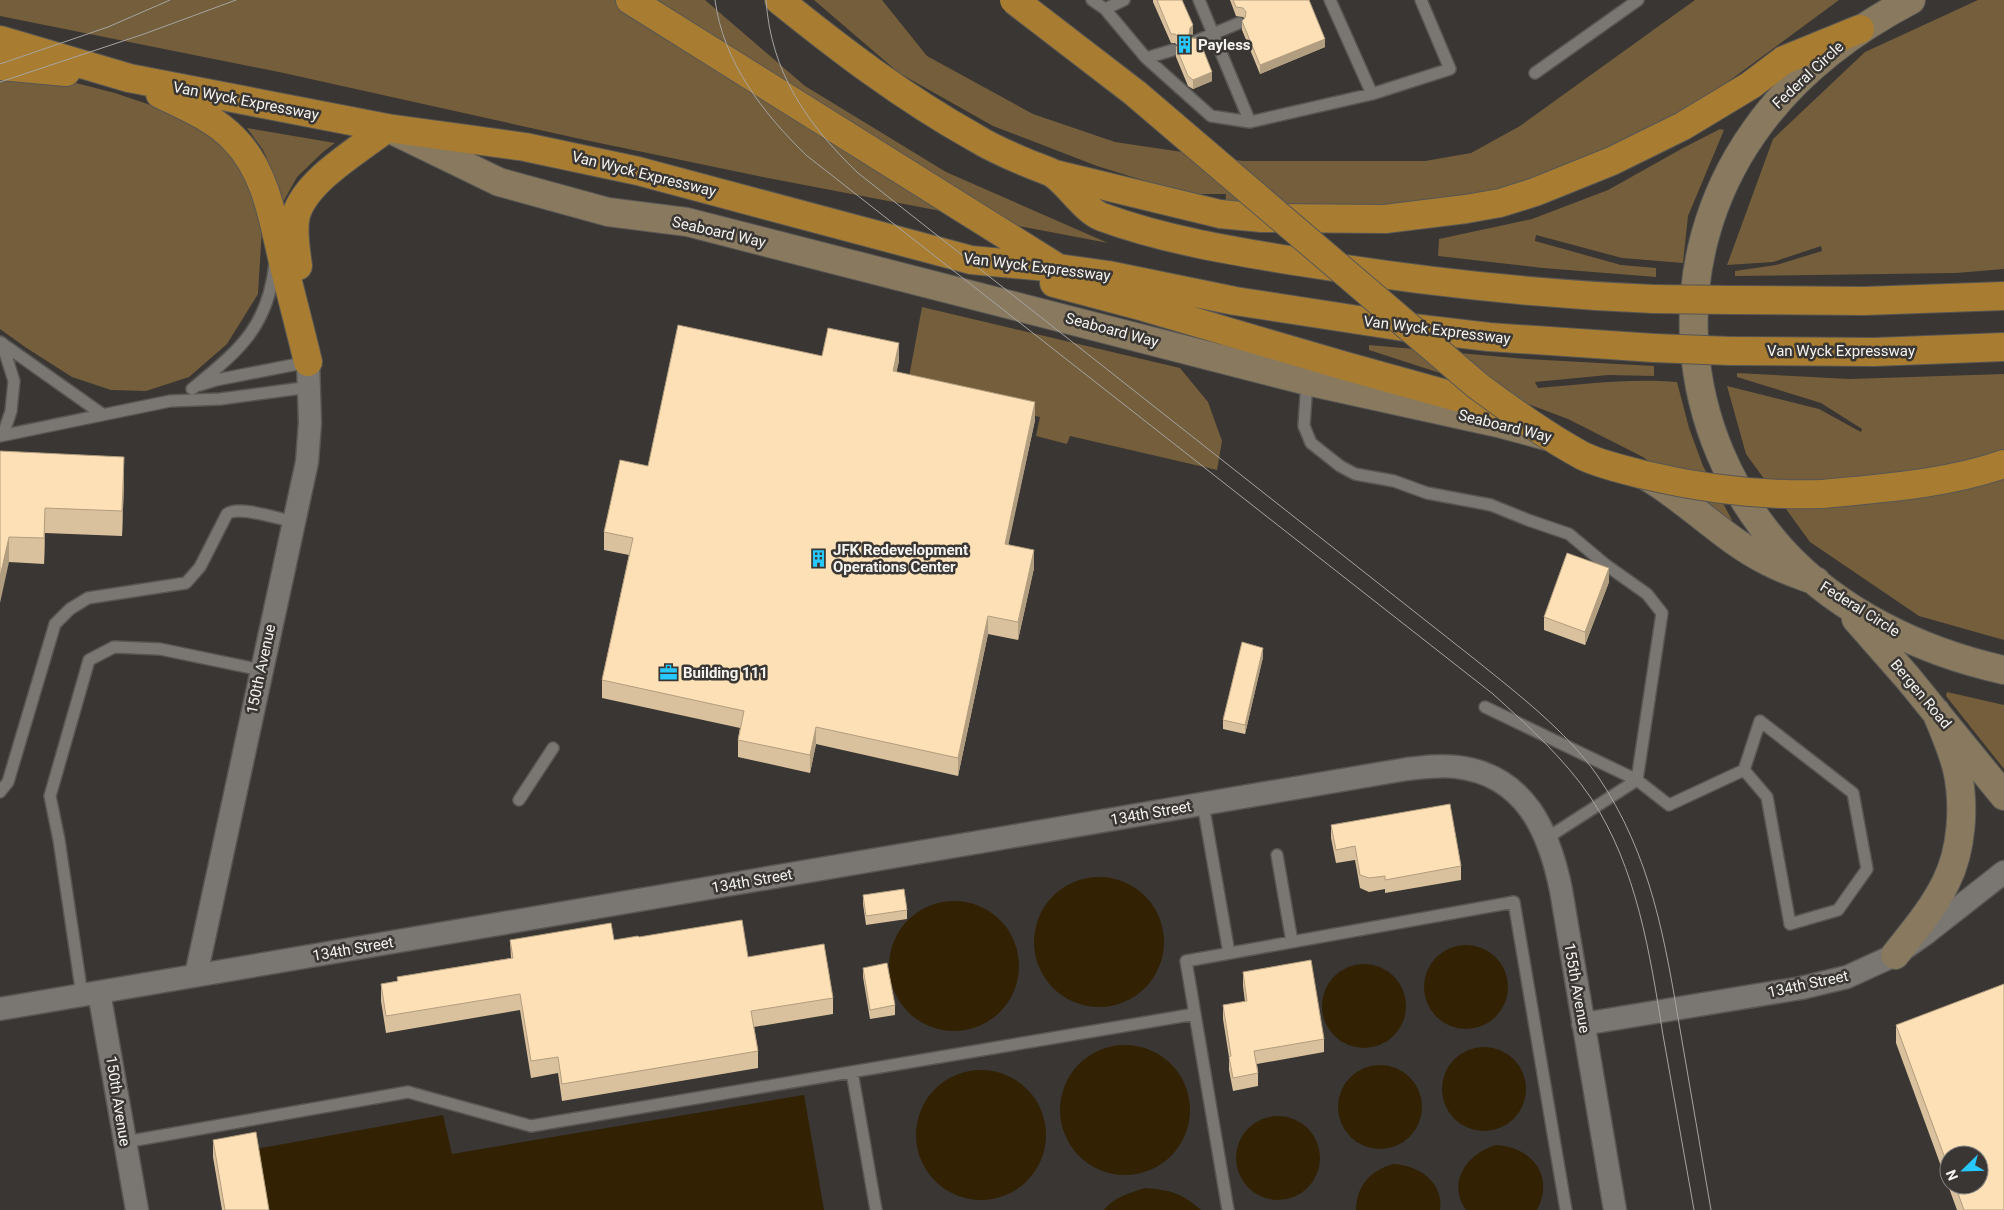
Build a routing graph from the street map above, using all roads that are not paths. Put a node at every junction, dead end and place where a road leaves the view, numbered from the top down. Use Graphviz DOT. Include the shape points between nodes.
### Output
graph roads {
  1 [pos="630,0"];
  2 [pos="778,0"];
  3 [pos="1014,0"];
  4 [pos="1092,0"];
  5 [pos="1124,0"];
  6 [pos="1199,0"];
  7 [pos="1330,0"];
  8 [pos="1422,0"];
  9 [pos="1638,0"];
  10 [pos="1911,0"];
  11 [pos="1105,9"];
  12 [pos="1877,15"];
  13 [pos="1239,23"];
  14 [pos="1213,34"];
  15 [pos="0,40"];
  16 [pos="1196,41"];
  17 [pos="1173,50"];
  18 [pos="1146,58"];
  19 [pos="0,66"];
  20 [pos="1535,73"];
  21 [pos="129,78"];
  22 [pos="1372,94"];
  23 [pos="1250,122"];
  24 [pos="387,128"];
  25 [pos="1052,174"];
  26 [pos="276,232"];
  27 [pos="971,260"];
  28 [pos="1058,268"];
  29 [pos="2004,296"];
  30 [pos="1,343"];
  31 [pos="2004,347"];
  32 [pos="309,374"];
  33 [pos="1307,381"];
  34 [pos="192,389"];
  35 [pos="170,401"];
  36 [pos="102,414"];
  37 [pos="2,436"];
  38 [pos="1612,457"];
  39 [pos="2004,464"];
  40 [pos="294,522"];
  41 [pos="1825,589"];
  42 [pos="261,670"];
  43 [pos="2004,670"];
  44 [pos="1485,707"];
  45 [pos="1936,712"];
  46 [pos="553,748"];
  47 [pos="1744,770"];
  48 [pos="1637,780"];
  49 [pos="1502,783"];
  50 [pos="0,792"];
  51 [pos="2004,796"];
  52 [pos="519,800"];
  53 [pos="1203,804"];
  54 [pos="1547,838"];
  55 [pos="1277,855"];
  56 [pos="2004,872"];
  57 [pos="1292,942"];
  58 [pos="1229,953"];
  59 [pos="1895,955"];
  60 [pos="196,975"];
  61 [pos="90,993"];
  62 [pos="0,1009"];
  63 [pos="1195,1014"];
  64 [pos="1583,1024"];
  65 [pos="852,1072"];
  66 [pos="125,1142"];
  67 [pos="137,1210"];
  68 [pos="876,1210"];
  69 [pos="1228,1210"];
  70 [pos="1566,1210"];
  71 [pos="1615,1210"];
  1 -- 28 [label="highway"];
  2 -- 25 [label="highway" via="835,46 907,97 974,138"];
  3 -- 39 [label="highway, bridge" via="1135,93 1471,380 1532,425 1585,457 1680,484 1783,495 1823,494 1926,482"];
  4 -- 11 [label="lane"];
  5 -- 11 [label="lane"];
  6 -- 14 [label="lane"];
  7 -- 22 [label="lane"];
  8 -- 22 [label="lane" via="1450,68"];
  9 -- 20 [label="lane"];
  10 -- 12 [label="street, Federal Circle"];
  11 -- 18 [label="lane"];
  12 -- 25 [label="highway" via="1784,60 1751,85 1646,146 1593,170 1500,203 1385,219 1262,218 1220,214"];
  12 -- 41 [label="street, Federal Circle" via="1794,84 1741,152 1710,219 1700,254 1694,296 1693,340 1699,382 1724,464 1770,536"];
  13 -- 14 [label="lane"];
  14 -- 16 [label="lane"];
  14 -- 23 [label="lane"];
  15 -- 21 [label="highway, Van Wyck Expressway"];
  17 -- 18 [label="lane"];
  18 -- 23 [label="lane" via="1211,116"];
  19 -- 21 [label="highway"];
  21 -- 24 [label="highway, Van Wyck Expressway"];
  21 -- 26 [label="highway" via="208,118 234,139 261,182"];
  22 -- 23 [label="lane"];
  24 -- 27 [label="highway, Van Wyck Expressway" via="525,147 638,170"];
  24 -- 32 [label="highway" via="315,184 296,216 294,230"];
  24 -- 33 [label="street, Seaboard Way" via="499,182 599,210 687,222"];
  25 -- 29 [label="highway, bridge" via="1099,216 1181,239 1358,272 1477,287 1654,298 1864,301"];
  26 -- 32 [label="highway"];
  26 -- 34 [label="lane" via="272,285 258,324 240,347"];
  27 -- 28 [label="highway, Van Wyck Expressway"];
  27 -- 38 [label="highway" via="1474,401 1529,418"];
  28 -- 31 [label="highway, Van Wyck Expressway, bridge" via="1235,301 1497,338 1730,351 1874,352"];
  30 -- 36 [label="lane"];
  30 -- 37 [label="lane" via="14,381 11,411"];
  32 -- 34 [label="lane" via="216,380"];
  32 -- 35 [label="lane" via="220,399"];
  32 -- 40 [label="street, 150th Avenue" via="309,444"];
  33 -- 38 [label="street, Seaboard Way" via="1513,427"];
  33 -- 48 [label="lane" via="1304,426 1311,443 1340,466 1355,474 1394,481 1428,493 1492,505 1569,534 1647,594 1662,613"];
  34 -- 35 [label="lane"];
  35 -- 36 [label="lane"];
  36 -- 37 [label="lane"];
  38 -- 41 [label="street, Seaboard Way" via="1656,482 1744,547"];
  40 -- 42 [label="street, 150th Avenue"];
  40 -- 50 [label="lane" via="231,511 200,567 186,583 88,598 70,609 55,624 8,782"];
  41 -- 43 [label="street, Federal Circle" via="1887,628 1926,646"];
  41 -- 45 [label="street, Bergen Road"];
  42 -- 60 [label="street, 150th Avenue"];
  42 -- 61 [label="lane" via="160,649 114,647 88,660 50,796"];
  44 -- 48 [label="lane"];
  45 -- 51 [label="street, Bergen Road"];
  45 -- 59 [label="street" via="1953,755 1959,784 1956,849 1940,893"];
  46 -- 52 [label="lane"];
  47 -- 47 [label="lane" via="1760,721 1853,793 1867,870 1838,910 1790,924 1767,797"];
  47 -- 48 [label="lane" via="1669,805"];
  48 -- 54 [label="lane"];
  49 -- 53 [label="street, 134th Street" via="1473,770 1429,766"];
  49 -- 54 [label="street, 155th Avenue" via="1525,803"];
  53 -- 58 [label="lane"];
  53 -- 60 [label="street, 134th Street"];
  54 -- 64 [label="street, 155th Avenue" via="1561,890"];
  55 -- 57 [label="lane"];
  56 -- 59 [label="street, 134th Street"];
  57 -- 58 [label="lane"];
  57 -- 70 [label="lane" via="1514,902"];
  58 -- 63 [label="lane" via="1186,961"];
  59 -- 64 [label="street, 134th Street" via="1835,981"];
  60 -- 61 [label="street, 134th Street"];
  61 -- 62 [label="street, 134th Street"];
  61 -- 66 [label="street, 150th Avenue"];
  63 -- 65 [label="lane"];
  63 -- 69 [label="lane"];
  64 -- 71 [label="street, 155th Avenue"];
  65 -- 66 [label="lane" via="530,1126 408,1092"];
  65 -- 68 [label="lane"];
  66 -- 67 [label="street, 150th Avenue"];
}
